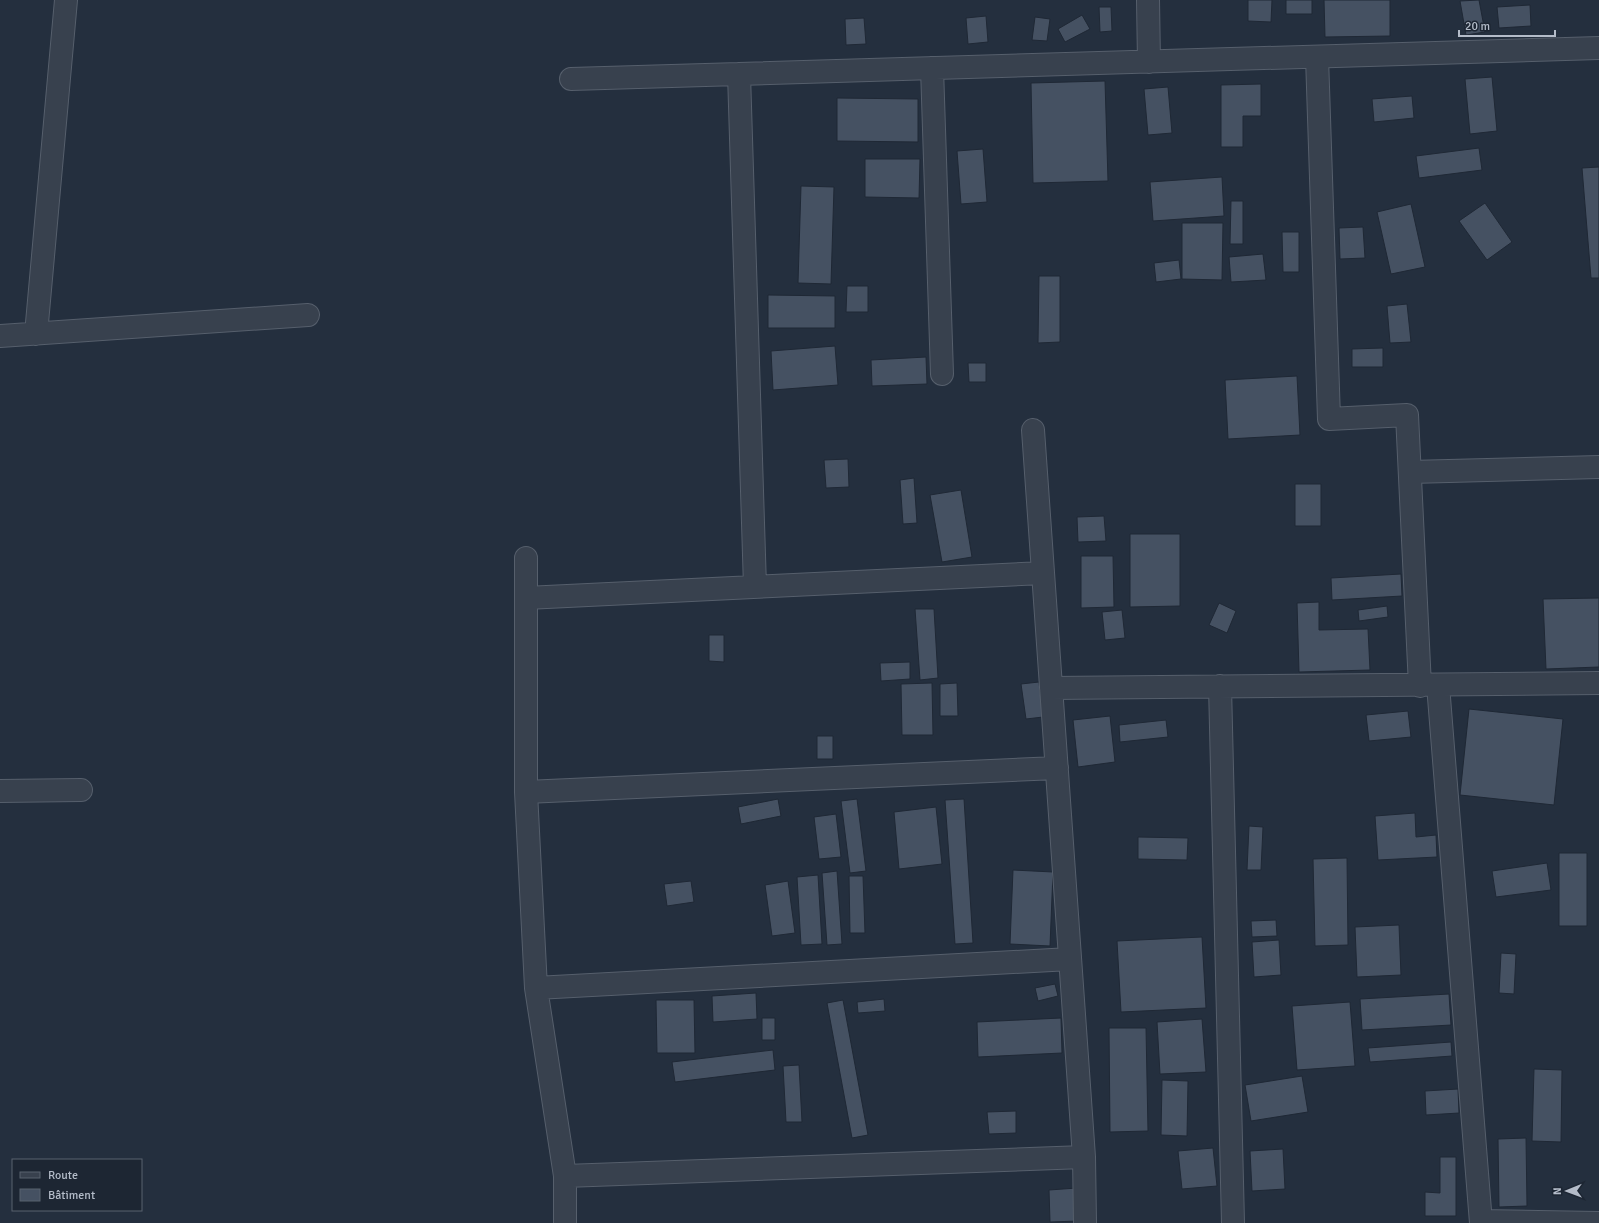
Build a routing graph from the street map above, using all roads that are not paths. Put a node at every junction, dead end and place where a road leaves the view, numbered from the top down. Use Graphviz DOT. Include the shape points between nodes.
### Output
graph roads {
  1 [pos="66,0"];
  2 [pos="1148,0"];
  3 [pos="1599,48"];
  4 [pos="1317,57"];
  5 [pos="1149,62"];
  6 [pos="932,68"];
  7 [pos="739,74"];
  8 [pos="571,79"];
  9 [pos="308,315"];
  10 [pos="36,334"];
  11 [pos="0,336"];
  12 [pos="942,374"];
  13 [pos="1033,430"];
  14 [pos="1599,467"];
  15 [pos="1410,472"];
  16 [pos="526,558"];
  17 [pos="1043,573"];
  18 [pos="755,587"];
  19 [pos="526,598"];
  20 [pos="1599,683"];
  21 [pos="1429,685"];
  22 [pos="1220,686"];
  23 [pos="1051,688"];
  24 [pos="1057,768"];
  25 [pos="82,790"];
  26 [pos="0,791"];
  27 [pos="526,792"];
  28 [pos="1070,959"];
  29 [pos="536,988"];
  30 [pos="1084,1157"];
  31 [pos="565,1176"];
  32 [pos="1481,1222"];
  33 [pos="565,1223"];
  34 [pos="1085,1223"];
  35 [pos="1233,1223"];
  36 [pos="1599,1223"];
  1 -- 10 [label="street"];
  2 -- 5 [label="street"];
  3 -- 4 [label="street"];
  4 -- 5 [label="street"];
  4 -- 15 [label="street" via="1328,419 1406,415"];
  5 -- 6 [label="street"];
  6 -- 7 [label="street"];
  6 -- 12 [label="street"];
  7 -- 8 [label="street"];
  7 -- 18 [label="street"];
  9 -- 10 [label="street"];
  10 -- 11 [label="street"];
  13 -- 17 [label="street"];
  14 -- 15 [label="street"];
  15 -- 21 [label="street"];
  16 -- 19 [label="street"];
  17 -- 18 [label="street"];
  17 -- 23 [label="street"];
  18 -- 19 [label="street"];
  19 -- 27 [label="street"];
  20 -- 21 [label="street"];
  21 -- 22 [label="street"];
  21 -- 32 [label="street"];
  22 -- 23 [label="street"];
  22 -- 35 [label="street"];
  23 -- 24 [label="street"];
  24 -- 27 [label="street"];
  24 -- 28 [label="street"];
  25 -- 26 [label="street"];
  27 -- 29 [label="street"];
  28 -- 29 [label="street"];
  28 -- 30 [label="street"];
  29 -- 31 [label="street"];
  30 -- 31 [label="street"];
  30 -- 34 [label="street"];
  31 -- 33 [label="street"];
  32 -- 36 [label="street"];
}
